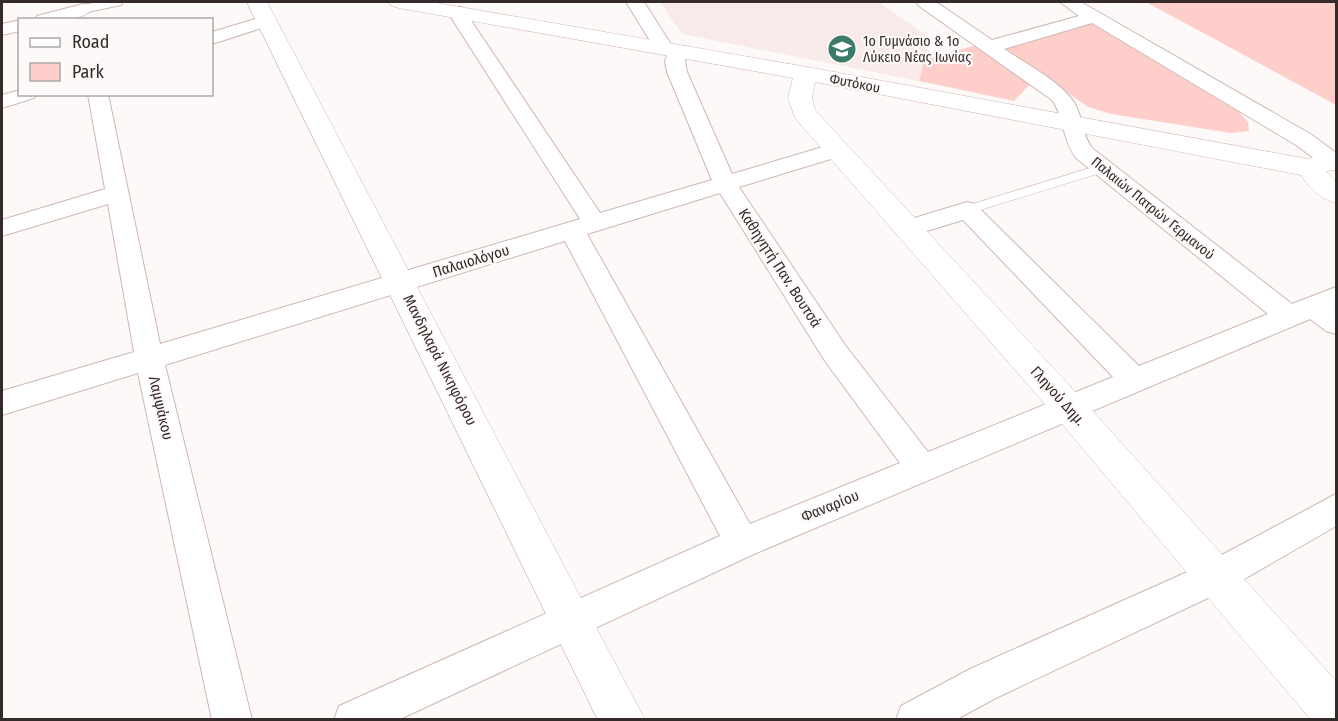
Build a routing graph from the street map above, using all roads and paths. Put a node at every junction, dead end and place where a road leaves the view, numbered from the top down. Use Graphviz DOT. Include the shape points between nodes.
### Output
graph roads {
  1 [pos="116,2"];
  2 [pos="399,2"];
  3 [pos="635,2"];
  4 [pos="925,2"];
  5 [pos="1069,2"];
  6 [pos="83,10"];
  7 [pos="261,11"];
  8 [pos="456,12"];
  9 [pos="1095,17"];
  10 [pos="51,18"];
  11 [pos="18,26"];
  12 [pos="2,30"];
  13 [pos="213,37"];
  14 [pos="989,47"];
  15 [pos="671,49"];
  16 [pos="807,74"];
  17 [pos="21,96"];
  18 [pos="98,96"];
  19 [pos="2,102"];
  20 [pos="1071,125"];
  21 [pos="836,150"];
  22 [pos="1326,164"];
  23 [pos="1103,168"];
  24 [pos="724,183"];
  25 [pos="116,194"];
  26 [pos="1336,194"];
  27 [pos="967,210"];
  28 [pos="583,226"];
  29 [pos="2,228"];
  30 [pos="907,229"];
  31 [pos="400,283"];
  32 [pos="1319,311"];
  33 [pos="149,357"];
  34 [pos="1135,381"];
  35 [pos="2,403"];
  36 [pos="1069,408"];
  37 [pos="922,468"];
  38 [pos="1336,509"];
  39 [pos="741,543"];
  40 [pos="1215,577"];
  41 [pos="572,619"];
  42 [pos="1336,714"];
  43 [pos="232,720"];
  44 [pos="353,720"];
  45 [pos="622,720"];
  46 [pos="915,720"];
  1 -- 6 [label="street"];
  2 -- 8 [label="street, Φυτόκου"];
  3 -- 15 [label="street, Καθηγητή Παν. Βουτσά"];
  4 -- 14 [label="street, Παλαιών Πατρών Γερμανού"];
  5 -- 9 [label="street"];
  6 -- 10 [label="street"];
  7 -- 13 [label="street"];
  7 -- 31 [label="street, Μανδηλαρά Νικηφόρου"];
  8 -- 15 [label="street, Φυτόκου"];
  8 -- 28 [label="street"];
  9 -- 14 [label="street"];
  9 -- 22 [label="street" via="1304,140"];
  11 -- 12 [label="street"];
  14 -- 20 [label="street, Παλαιών Πατρών Γερμανού" via="1066,102"];
  15 -- 16 [label="street, Φυτόκου"];
  15 -- 24 [label="street, Καθηγητή Παν. Βουτσά" via="695,118"];
  16 -- 20 [label="street, Φυτόκου"];
  16 -- 21 [label="street, Γληνού Δημ." via="798,93 799,103"];
  17 -- 19 [label="street"];
  18 -- 25 [label="street, Λαμψάκου"];
  20 -- 22 [label="street, Φυτόκου"];
  20 -- 23 [label="street, Παλαιών Πατρών Γερμανού" via="1078,147"];
  21 -- 24 [label="street, Παλαιολόγου"];
  21 -- 30 [label="street, Γληνού Δημ."];
  22 -- 26 [label="street" via="1320,183"];
  23 -- 27 [label="lane"];
  23 -- 32 [label="street, Παλαιών Πατρών Γερμανού"];
  24 -- 28 [label="street, Παλαιολόγου"];
  24 -- 37 [label="street, Καθηγητή Παν. Βουτσά" via="836,353"];
  25 -- 29 [label="street"];
  25 -- 33 [label="street, Λαμψάκου"];
  27 -- 30 [label="street"];
  27 -- 34 [label="street"];
  28 -- 31 [label="street, Παλαιολόγου"];
  28 -- 39 [label="street"];
  30 -- 36 [label="street, Γληνού Δημ."];
  31 -- 33 [label="street, Παλαιολόγου"];
  31 -- 41 [label="street, Μανδηλαρά Νικηφόρου"];
  32 -- 34 [label="street, Φαναρίου"];
  33 -- 35 [label="street, Παλαιολόγου"];
  33 -- 43 [label="street, Λαμψάκου"];
  34 -- 36 [label="street, Φαναρίου"];
  36 -- 37 [label="street, Φαναρίου"];
  36 -- 40 [label="street, Γληνού Δημ."];
  37 -- 39 [label="street, Φαναρίου"];
  38 -- 40 [label="street"];
  39 -- 41 [label="street, Φαναρίου"];
  40 -- 42 [label="street, Γληνού Δημ."];
  40 -- 46 [label="street" via="984,683"];
  41 -- 44 [label="street, Φαναρίου"];
  41 -- 45 [label="street, Μανδηλαρά Νικηφόρου"];
}
